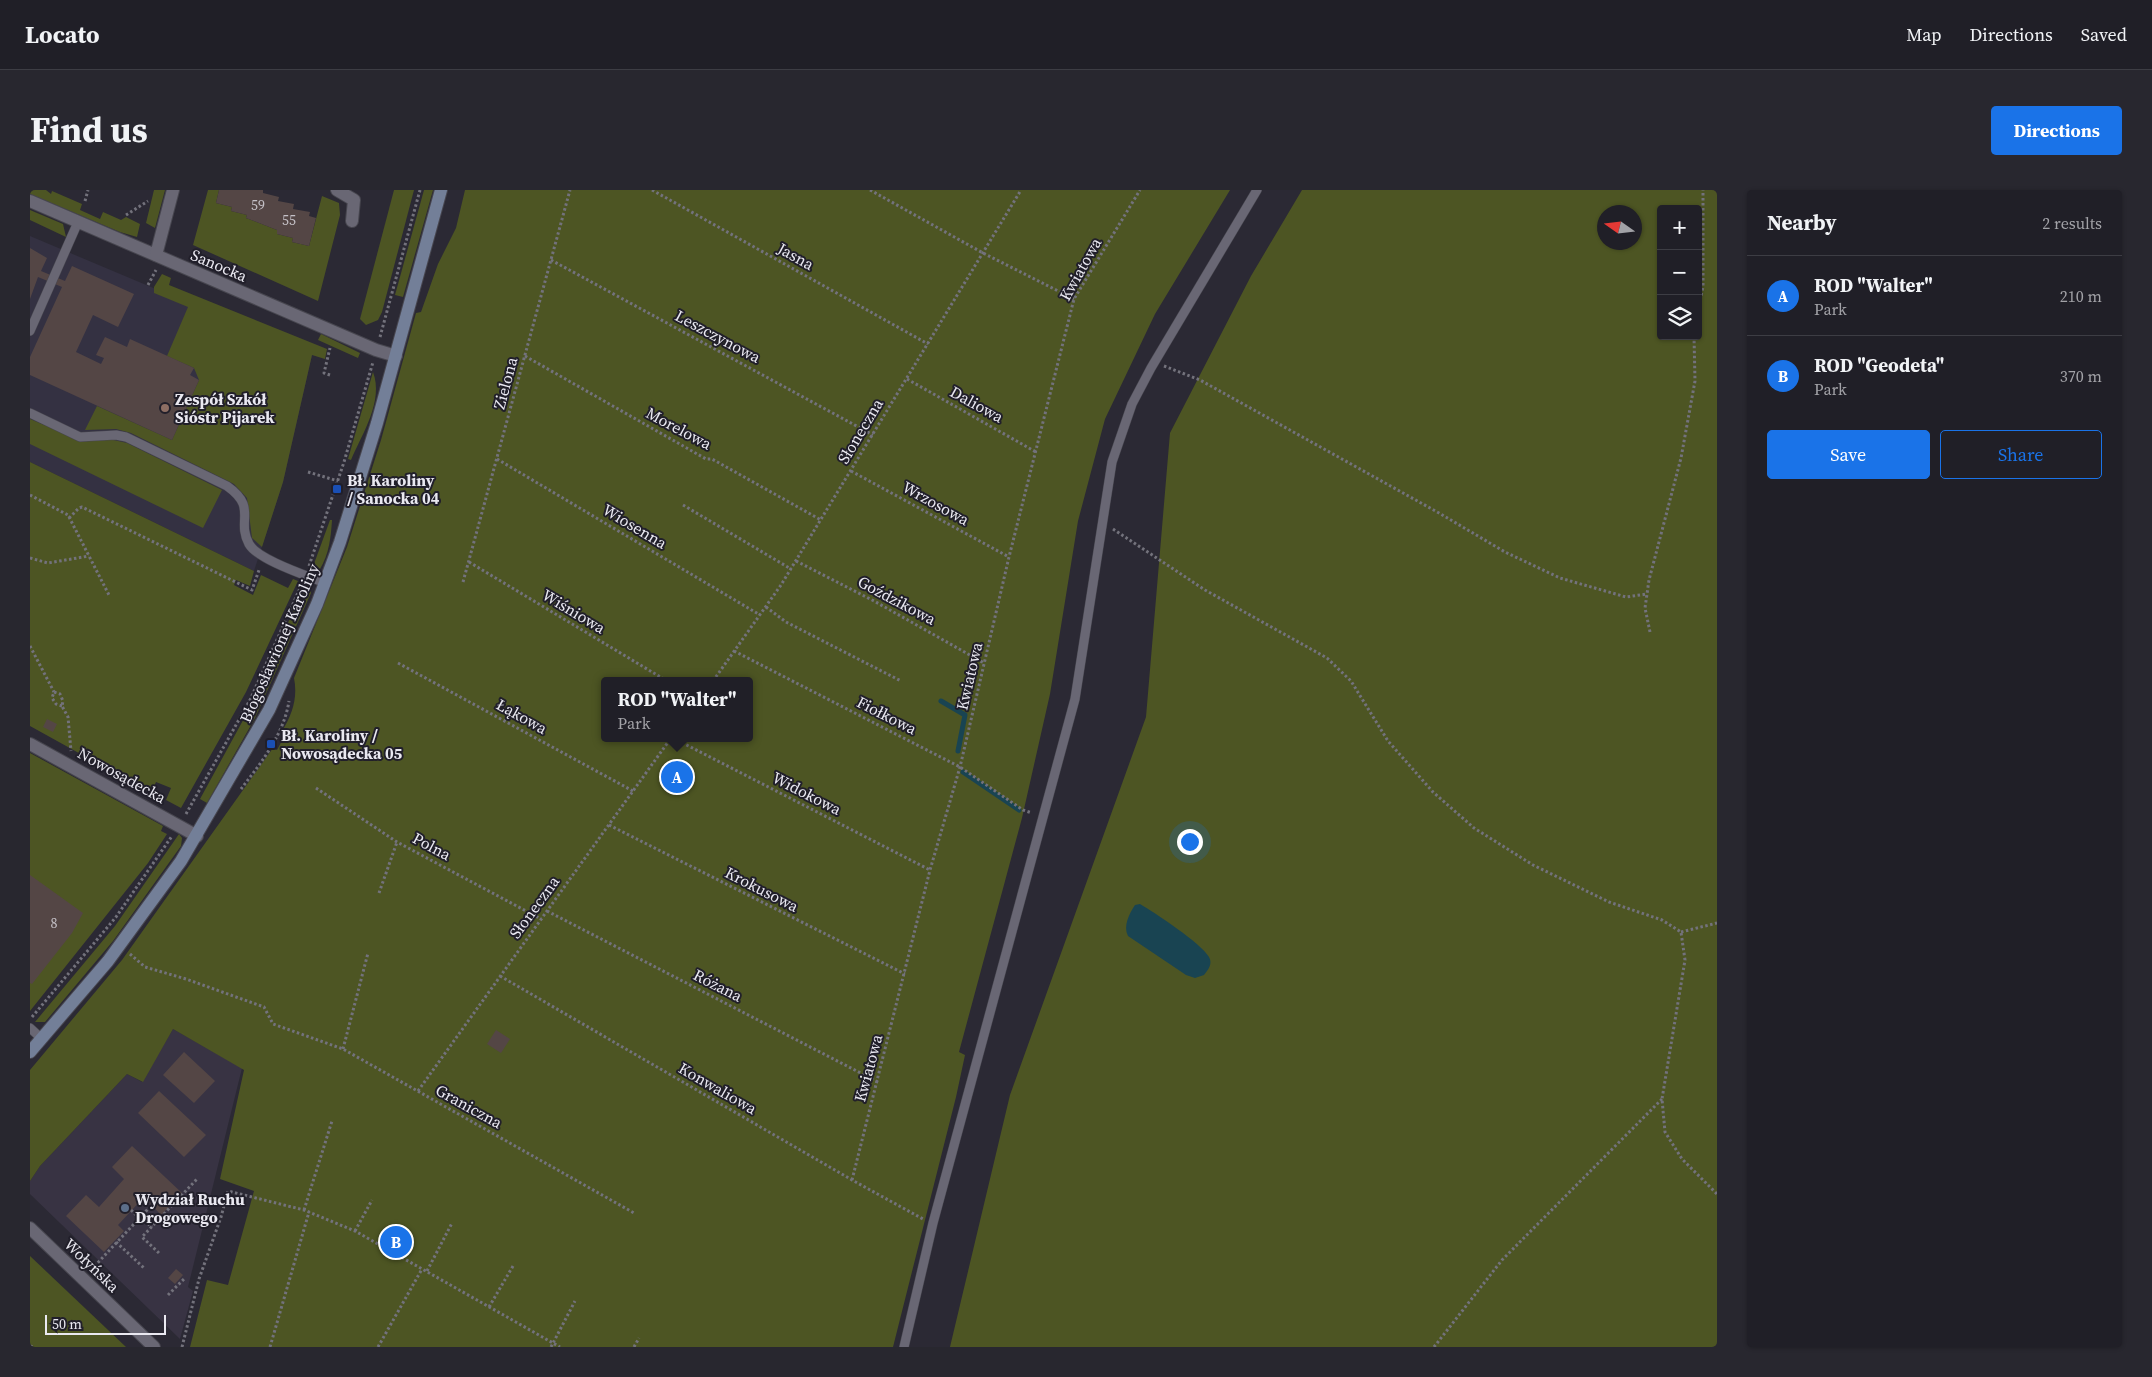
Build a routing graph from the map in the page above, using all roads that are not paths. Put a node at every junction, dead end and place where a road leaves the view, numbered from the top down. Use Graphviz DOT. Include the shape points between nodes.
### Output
graph roads {
  1 [pos="173,190"];
  2 [pos="337,190"];
  3 [pos="441,190"];
  4 [pos="1257,190"];
  5 [pos="30,202"];
  6 [pos="352,221"];
  7 [pos="78,222"];
  8 [pos="156,255"];
  9 [pos="30,331"];
  10 [pos="396,356"];
  11 [pos="30,413"];
  12 [pos="325,583"];
  13 [pos="30,744"];
  14 [pos="197,836"];
  15 [pos="30,1028"];
  16 [pos="42,1039"];
  17 [pos="30,1052"];
  18 [pos="30,1228"];
  19 [pos="154,1347"];
  20 [pos="904,1347"];
  1 -- 8 [label="street"];
  2 -- 6 [label="street" via="354,200"];
  3 -- 10 [label="street, Błogosławionej Karoliny"];
  4 -- 20 [label="lane" via="1154,362 1132,404 1112,462 1075,699 933,1223"];
  5 -- 7 [label="street, Sanocka"];
  7 -- 8 [label="street, Sanocka"];
  7 -- 9 [label="lane"];
  8 -- 10 [label="street, Sanocka"];
  10 -- 12 [label="street, Błogosławionej Karoliny" via="355,497"];
  11 -- 12 [label="lane" via="80,436 126,437 227,486 243,501 245,535 254,550"];
  12 -- 14 [label="street, Błogosławionej Karoliny" via="269,710"];
  13 -- 14 [label="street, Nowosądecka"];
  14 -- 16 [label="street, Błogosławionej Karoliny" via="120,945"];
  15 -- 16 [label="lane"];
  16 -- 17 [label="street, Błogosławionej Karoliny"];
  18 -- 19 [label="street, Wołyńska"];
}
